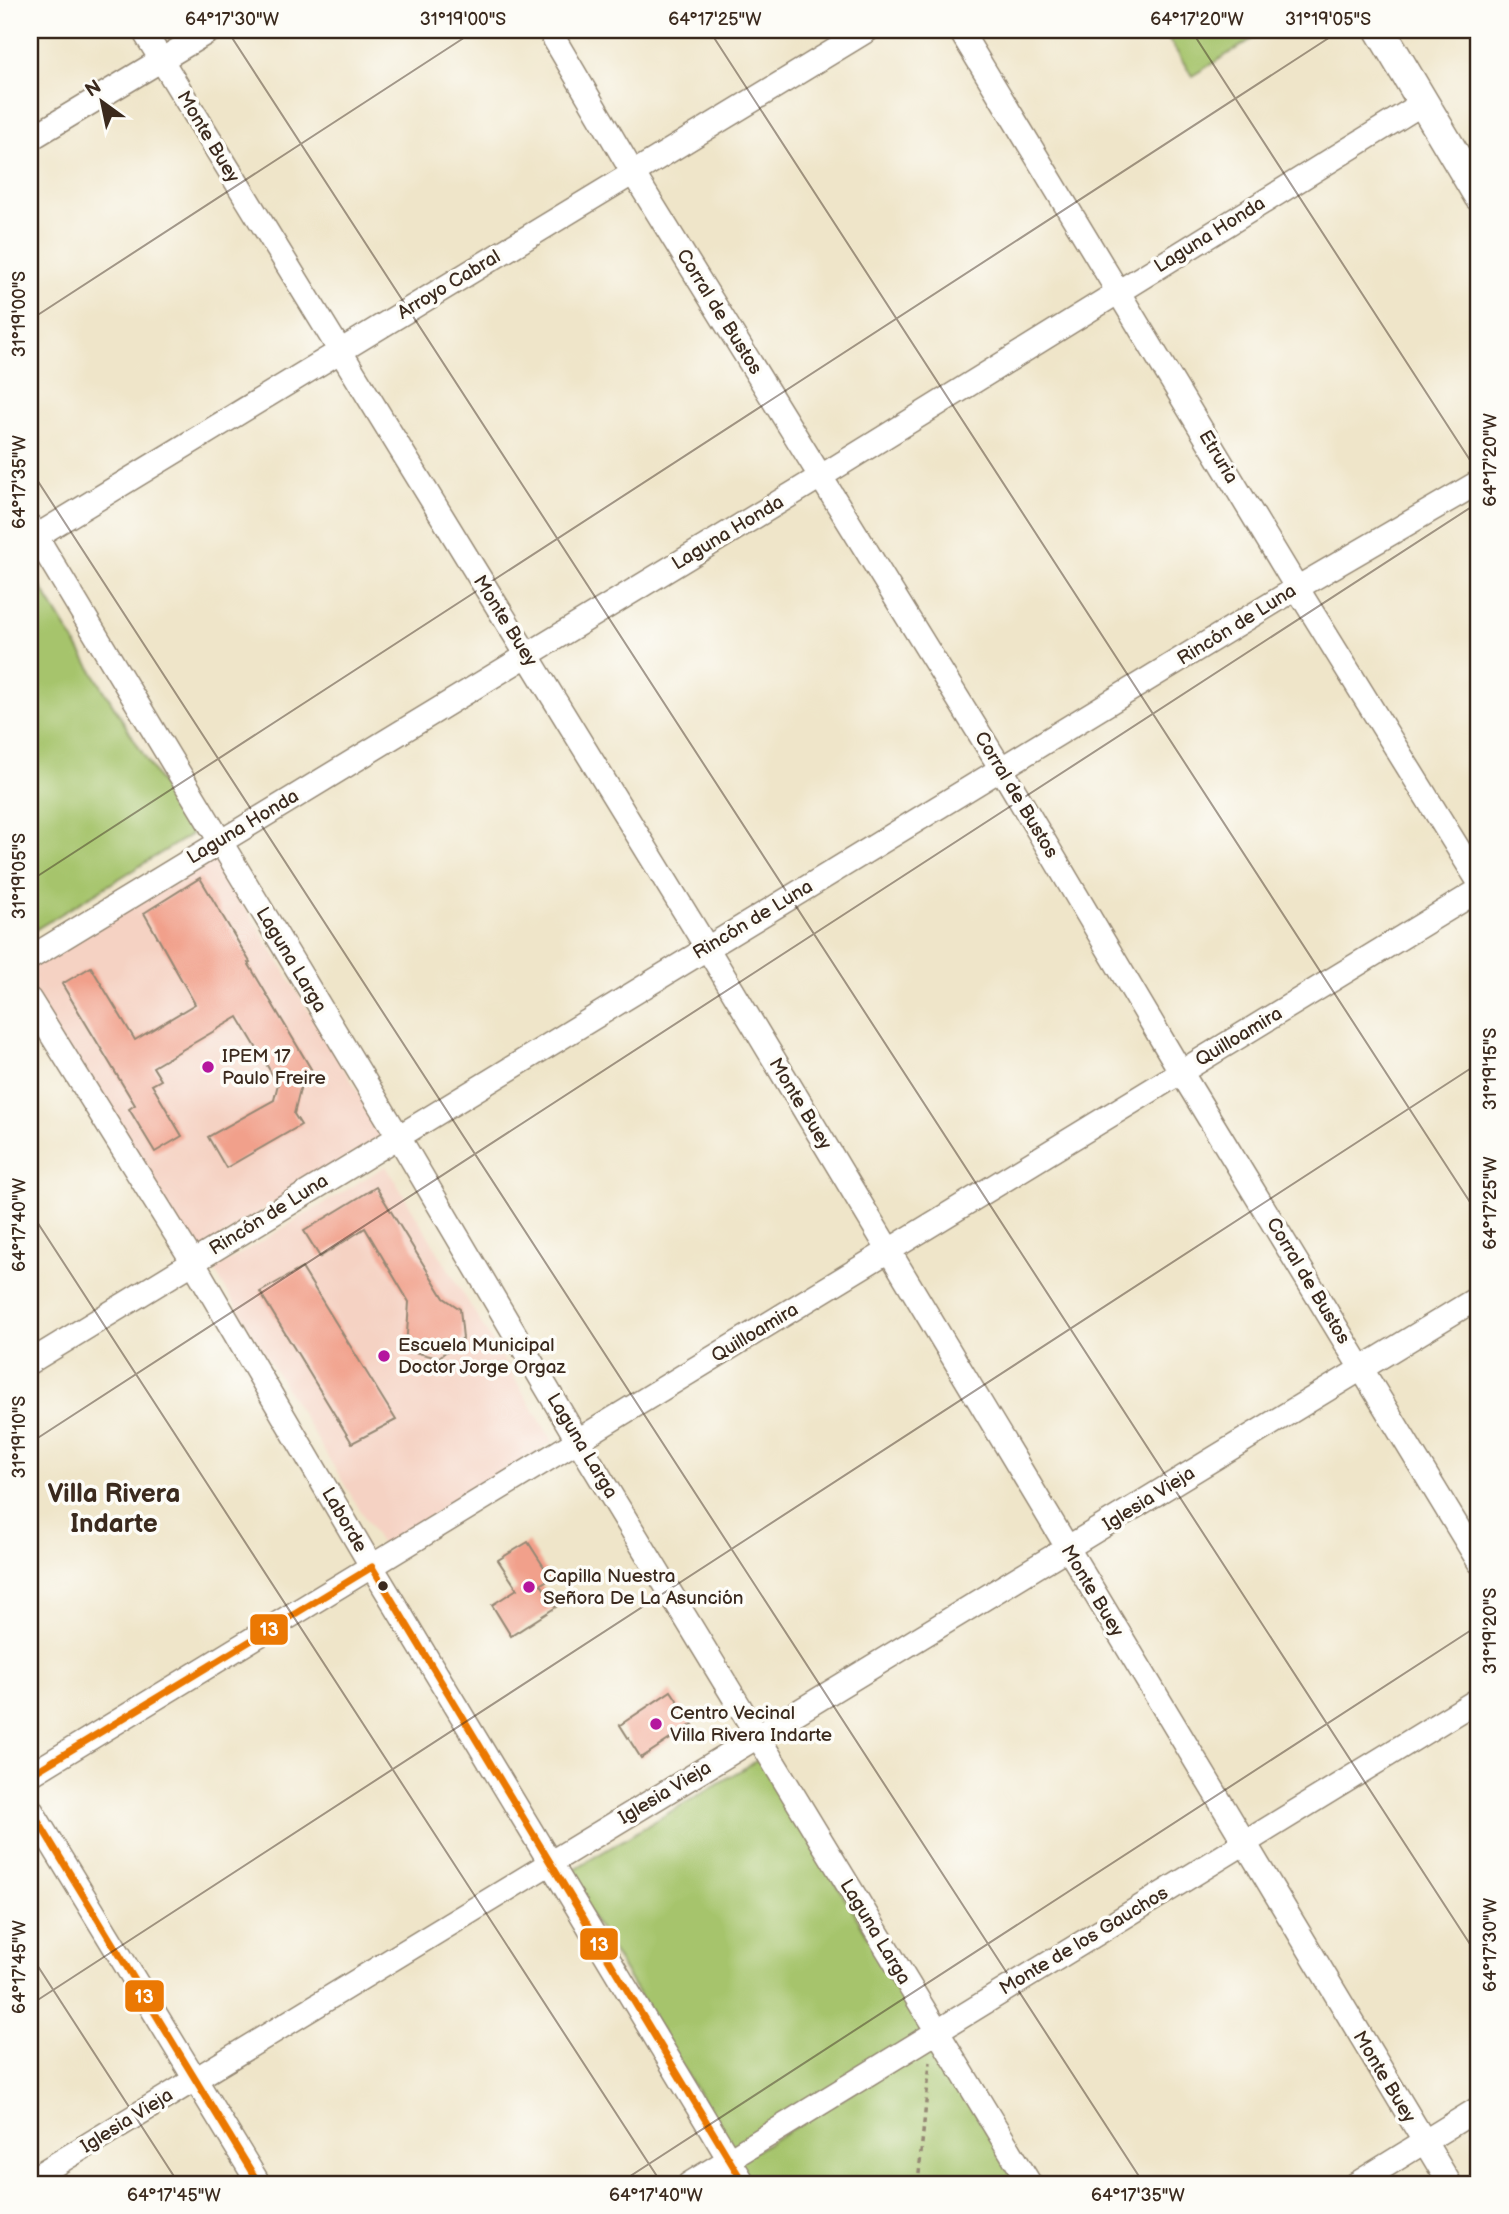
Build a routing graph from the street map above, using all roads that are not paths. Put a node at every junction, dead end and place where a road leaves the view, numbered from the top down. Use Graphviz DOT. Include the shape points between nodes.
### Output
graph roads {
  1 [pos="143,30"];
  2 [pos="211,30"];
  3 [pos="549,30"];
  4 [pos="868,30"];
  5 [pos="960,30"];
  6 [pos="1380,30"];
  7 [pos="162,61"];
  8 [pos="1423,103"];
  9 [pos="30,139"];
  10 [pos="633,173"];
  11 [pos="1479,197"];
  12 [pos="1118,293"];
  13 [pos="339,351"];
  14 [pos="820,477"];
  15 [pos="1479,482"];
  16 [pos="32,534"];
  17 [pos="1297,588"];
  18 [pos="526,655"];
  19 [pos="1002,770"];
  20 [pos="219,841"];
  21 [pos="1479,882"];
  22 [pos="1479,890"];
  23 [pos="707,948"];
  24 [pos="30,958"];
  25 [pos="30,1000"];
  26 [pos="1181,1072"];
  27 [pos="398,1136"];
  28 [pos="888,1251"];
  29 [pos="193,1262"];
  30 [pos="1479,1297"];
  31 [pos="30,1362"];
  32 [pos="1361,1368"];
  33 [pos="578,1441"];
  34 [pos="1067,1549"];
  35 [pos="1479,1562"];
  36 [pos="372,1567"];
  37 [pos="1479,1699"];
  38 [pos="758,1737"];
  39 [pos="30,1775"];
  40 [pos="30,1808"];
  41 [pos="1245,1843"];
  42 [pos="551,1863"];
  43 [pos="935,2031"];
  44 [pos="195,2079"];
  45 [pos="1479,2108"];
  46 [pos="1424,2143"];
  47 [pos="729,2160"];
  48 [pos="30,2180"];
  49 [pos="259,2184"];
  50 [pos="689,2184"];
  51 [pos="744,2184"];
  52 [pos="1030,2184"];
  53 [pos="1356,2184"];
  54 [pos="1450,2184"];
  1 -- 7 [label="street, Monte Buey"];
  2 -- 7 [label="street"];
  3 -- 10 [label="street, Corral de Bustos"];
  4 -- 10 [label="street, Arroyo Cabral"];
  5 -- 12 [label="street, Etruria"];
  6 -- 8 [label="main road"];
  7 -- 9 [label="street"];
  7 -- 13 [label="street, Monte Buey"];
  8 -- 11 [label="main road"];
  8 -- 12 [label="street, Laguna Honda"];
  10 -- 13 [label="street, Arroyo Cabral"];
  10 -- 14 [label="street, Corral de Bustos"];
  12 -- 14 [label="street, Laguna Honda"];
  12 -- 17 [label="street, Etruria"];
  13 -- 16 [label="street, Arroyo Cabral"];
  13 -- 18 [label="street, Monte Buey"];
  14 -- 18 [label="street, Laguna Honda"];
  14 -- 19 [label="street, Corral de Bustos"];
  15 -- 17 [label="street, Rincón de Luna"];
  16 -- 20 [label="street, Laguna Larga"];
  17 -- 19 [label="street, Rincón de Luna"];
  17 -- 21 [label="street, Etruria"];
  18 -- 20 [label="street, Laguna Honda"];
  18 -- 23 [label="street, Monte Buey"];
  19 -- 23 [label="street, Rincón de Luna"];
  19 -- 26 [label="street, Corral de Bustos"];
  20 -- 24 [label="street, Laguna Honda"];
  20 -- 27 [label="street, Laguna Larga"];
  22 -- 26 [label="street, Quilloamira"];
  23 -- 27 [label="street, Rincón de Luna"];
  23 -- 28 [label="street, Monte Buey"];
  25 -- 29 [label="street, Laborde"];
  26 -- 28 [label="street, Quilloamira"];
  26 -- 32 [label="street, Corral de Bustos"];
  27 -- 29 [label="street, Rincón de Luna"];
  27 -- 33 [label="street, Laguna Larga"];
  28 -- 33 [label="street, Quilloamira"];
  28 -- 34 [label="street, Monte Buey"];
  29 -- 31 [label="street, Rincón de Luna"];
  29 -- 36 [label="street, Laborde"];
  30 -- 32 [label="street, Iglesia Vieja"];
  32 -- 34 [label="street, Iglesia Vieja"];
  32 -- 35 [label="street, Corral de Bustos"];
  33 -- 36 [label="street, Quilloamira"];
  33 -- 38 [label="street, Laguna Larga"];
  34 -- 38 [label="street, Iglesia Vieja"];
  34 -- 41 [label="street, Monte Buey"];
  36 -- 39 [label="street, Quilloamira"];
  36 -- 42 [label="street, Laborde"];
  37 -- 41 [label="street, Monte de los Gauchos"];
  38 -- 42 [label="street, Iglesia Vieja"];
  38 -- 43 [label="street, Laguna Larga"];
  40 -- 44 [label="street"];
  41 -- 43 [label="street, Monte de los Gauchos"];
  41 -- 46 [label="street, Monte Buey"];
  42 -- 44 [label="street, Iglesia Vieja"];
  42 -- 47 [label="street, Laborde"];
  43 -- 47 [label="street, Monte de los Gauchos"];
  43 -- 52 [label="street, Laguna Larga"];
  44 -- 48 [label="street, Iglesia Vieja"];
  44 -- 49 [label="street"];
  45 -- 46 [label="street"];
  46 -- 53 [label="street"];
  46 -- 54 [label="street, Monte Buey"];
  47 -- 50 [label="street, Monte de los Gauchos"];
  47 -- 51 [label="street, Laborde"];
}
